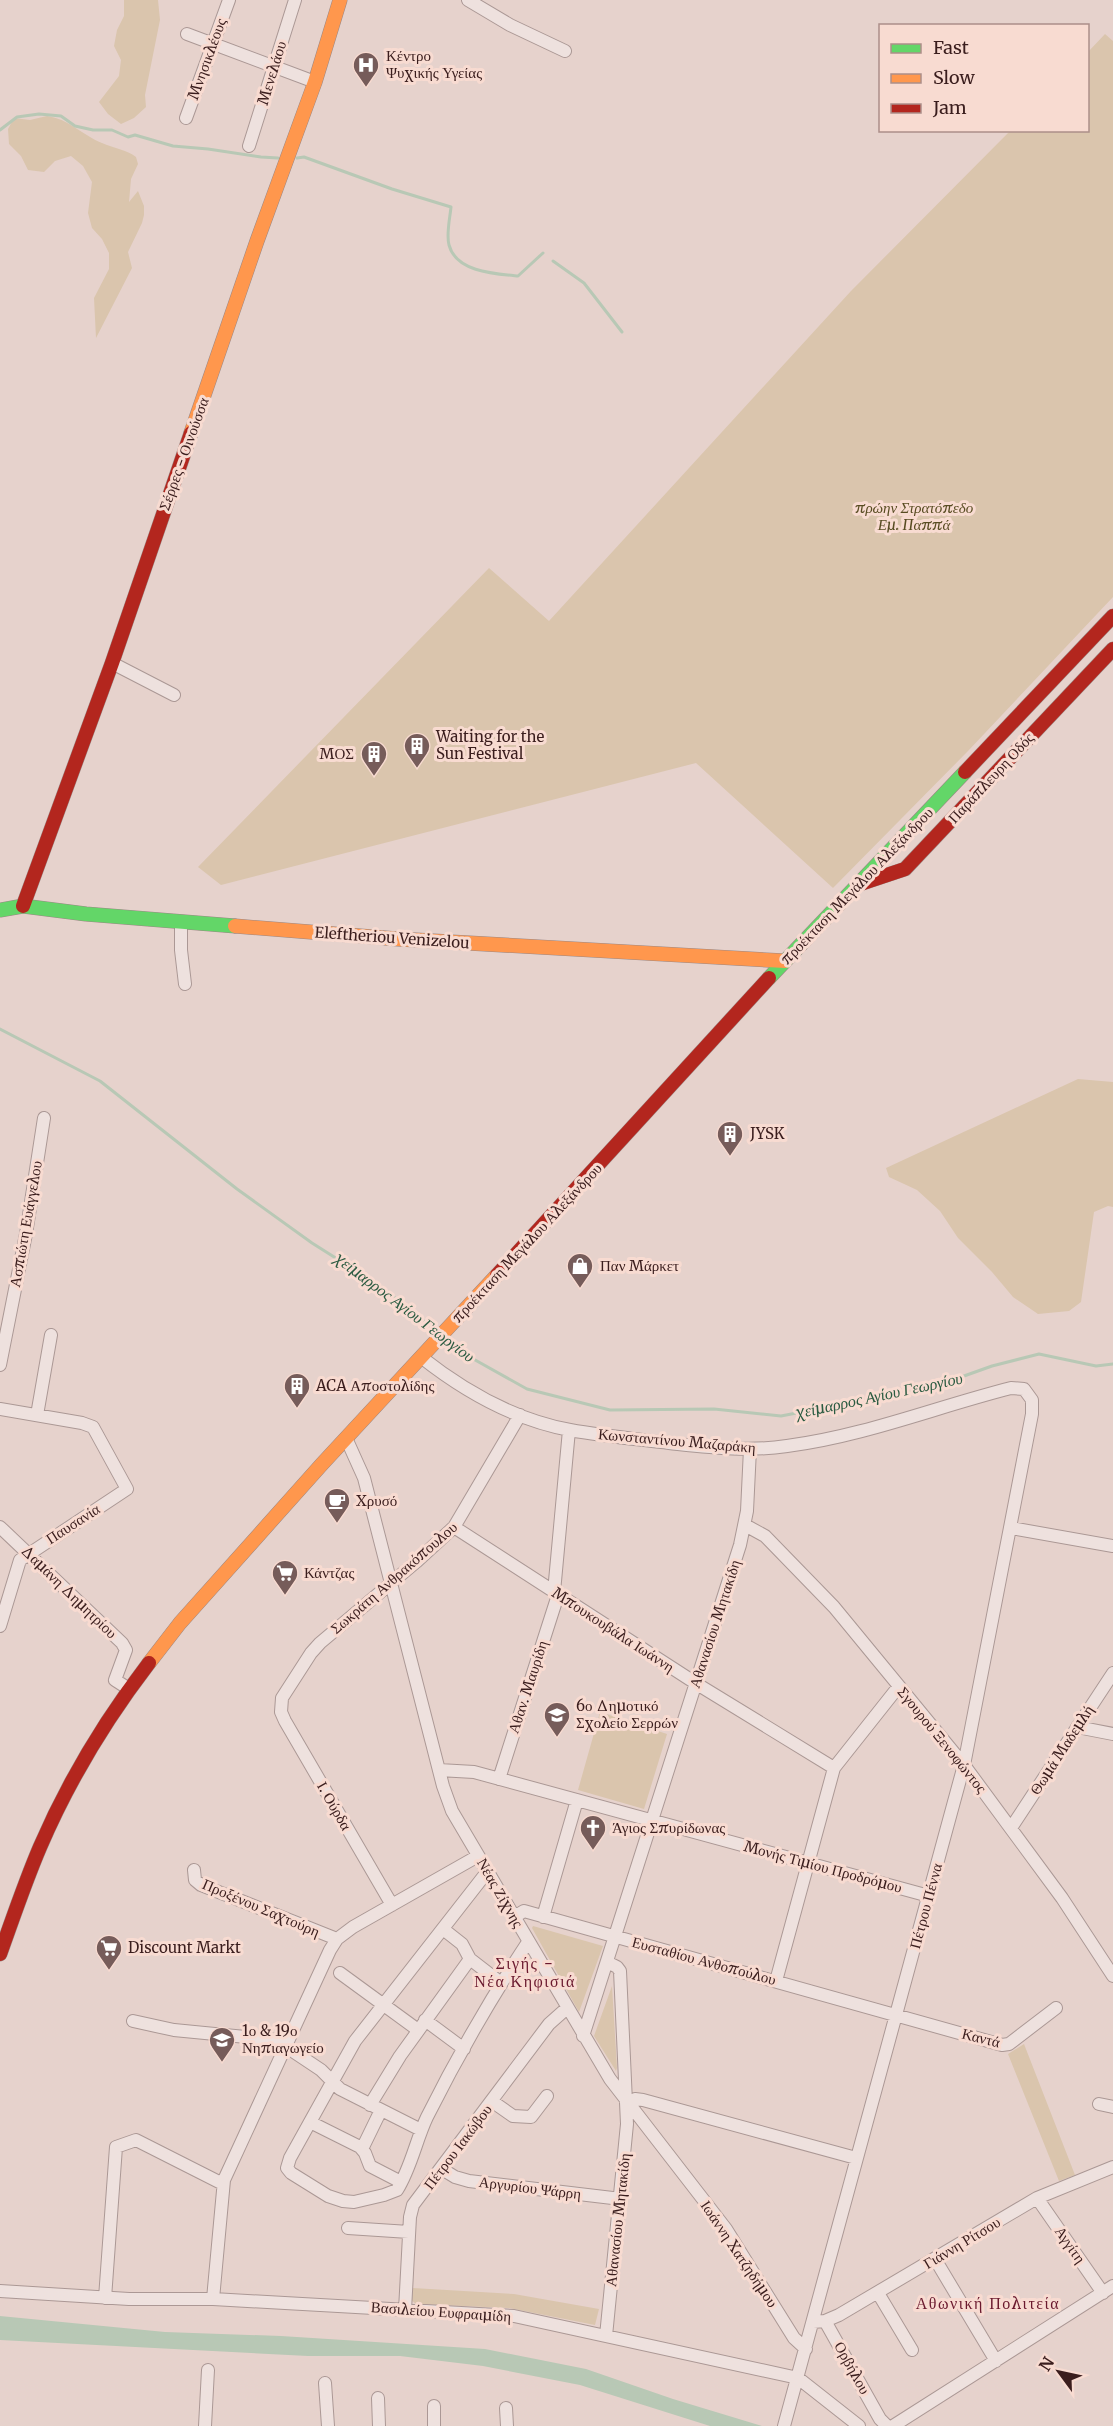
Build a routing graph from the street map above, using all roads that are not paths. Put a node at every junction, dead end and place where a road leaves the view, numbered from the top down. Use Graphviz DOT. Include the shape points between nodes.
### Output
graph roads {
  1 [pos="229,0"];
  2 [pos="295,0"];
  3 [pos="340,0"];
  4 [pos="468,0"];
  5 [pos="187,34"];
  6 [pos="213,44"];
  7 [pos="565,51"];
  8 [pos="274,67"];
  9 [pos="315,82"];
  10 [pos="186,118"];
  11 [pos="249,146"];
  12 [pos="1113,616"];
  13 [pos="1113,649"];
  14 [pos="112,663"];
  15 [pos="174,694"];
  16 [pos="856,886"];
  17 [pos="23,906"];
  18 [pos="0,910"];
  19 [pos="181,922"];
  20 [pos="785,961"];
  21 [pos="185,984"];
  22 [pos="44,1118"];
  23 [pos="51,1335"];
  24 [pos="425,1352"];
  25 [pos="0,1365"];
  26 [pos="1016,1388"];
  27 [pos="0,1409"];
  28 [pos="37,1415"];
  29 [pos="520,1415"];
  30 [pos="569,1430"];
  31 [pos="346,1438"];
  32 [pos="750,1449"];
  33 [pos="745,1525"];
  34 [pos="0,1527"];
  35 [pos="454,1527"];
  36 [pos="1011,1528"];
  37 [pos="1113,1546"];
  38 [pos="28,1552"];
  39 [pos="391,1582"];
  40 [pos="556,1593"];
  41 [pos="0,1626"];
  42 [pos="1113,1673"];
  43 [pos="697,1684"];
  44 [pos="899,1686"];
  45 [pos="129,1689"];
  46 [pos="280,1705"];
  47 [pos="1077,1727"];
  48 [pos="1113,1734"];
  49 [pos="964,1765"];
  50 [pos="834,1768"];
  51 [pos="439,1770"];
  52 [pos="499,1779"];
  53 [pos="577,1800"];
  54 [pos="652,1821"];
  55 [pos="1011,1828"];
  56 [pos="478,1856"];
  57 [pos="808,1862"];
  58 [pos="194,1870"];
  59 [pos="487,1872"];
  60 [pos="929,1896"];
  61 [pos="392,1905"];
  62 [pos="514,1917"];
  63 [pos="543,1917"];
  64 [pos="443,1929"];
  65 [pos="615,1936"];
  66 [pos="337,1939"];
  67 [pos="528,1942"];
  68 [pos="0,1954"];
  69 [pos="470,1959"];
  70 [pos="607,1962"];
  71 [pos="1111,1968"];
  72 [pos="340,1973"];
  73 [pos="777,1981"];
  74 [pos="501,1983"];
  75 [pos="385,2006"];
  76 [pos="567,2008"];
  77 [pos="1056,2008"];
  78 [pos="896,2014"];
  79 [pos="133,2021"];
  80 [pos="422,2025"];
  81 [pos="583,2036"];
  82 [pos="285,2045"];
  83 [pos="464,2049"];
  84 [pos="332,2082"];
  85 [pos="547,2096"];
  86 [pos="492,2102"];
  87 [pos="627,2103"];
  88 [pos="1099,2104"];
  89 [pos="1113,2107"];
  90 [pos="376,2108"];
  91 [pos="310,2122"];
  92 [pos="421,2130"];
  93 [pos="362,2149"];
  94 [pos="856,2158"];
  95 [pos="1113,2167"];
  96 [pos="442,2169"];
  97 [pos="223,2184"];
  98 [pos="398,2187"];
  99 [pos="1037,2198"];
  100 [pos="621,2199"];
  101 [pos="348,2228"];
  102 [pos="409,2232"];
  103 [pos="935,2259"];
  104 [pos="1108,2289"];
  105 [pos="0,2291"];
  106 [pos="878,2293"];
  107 [pos="105,2298"];
  108 [pos="213,2299"];
  109 [pos="405,2310"];
  110 [pos="819,2322"];
  111 [pos="606,2336"];
  112 [pos="806,2349"];
  113 [pos="912,2350"];
  114 [pos="996,2361"];
  115 [pos="208,2370"];
  116 [pos="798,2378"];
  117 [pos="326,2383"];
  118 [pos="378,2398"];
  119 [pos="434,2406"];
  120 [pos="506,2408"];
  121 [pos="205,2426"];
  122 [pos="328,2426"];
  123 [pos="379,2426"];
  124 [pos="434,2426"];
  125 [pos="507,2426"];
  126 [pos="784,2426"];
  127 [pos="859,2426"];
  128 [pos="887,2426"];
  129 [pos="893,2426"];
  1 -- 6 [label="street, Μνησικλέους"];
  2 -- 8 [label="street, Μενελάου"];
  3 -- 9 [label="main road, Σέρρες - Οινούσσα"];
  4 -- 7 [label="street"];
  5 -- 6 [label="street"];
  6 -- 8 [label="street"];
  6 -- 10 [label="street, Μνησικλέους"];
  8 -- 9 [label="street"];
  8 -- 11 [label="street, Μενελάου"];
  9 -- 14 [label="main road, Σέρρες - Οινούσσα"];
  12 -- 16 [label="main road, προέκταση Μεγάλου Αλεξάνδρου"];
  13 -- 16 [label="main road, Παράπλευρη Οδός" via="905,869"];
  14 -- 15 [label="street"];
  14 -- 17 [label="main road, Σέρρες - Οινούσσα"];
  16 -- 20 [label="main road, προέκταση Μεγάλου Αλεξάνδρου"];
  17 -- 18 [label="main road, Eleftheriou Venizelou"];
  17 -- 19 [label="main road, Eleftheriou Venizelou"];
  19 -- 20 [label="main road, Eleftheriou Venizelou"];
  19 -- 21 [label="street"];
  20 -- 24 [label="main road, προέκταση Μεγάλου Αλεξάνδρου"];
  22 -- 25 [label="street, Ασπιώτη Ευάγγελου"];
  23 -- 28 [label="street"];
  24 -- 29 [label="street, Κωνσταντίνου Μαζαράκη" via="467,1389"];
  24 -- 31 [label="main road, προέκταση Μεγάλου Αλεξάνδρου"];
  26 -- 32 [label="street, Κωνσταντίνου Μαζαράκη" via="866,1430"];
  26 -- 36 [label="street, Πέτρου Πέννα" via="1029,1394 1033,1407"];
  27 -- 28 [label="street"];
  28 -- 38 [label="street, Παυσανία" via="93,1427 127,1489"];
  29 -- 30 [label="street, Κωνσταντίνου Μαζαράκη"];
  29 -- 35 [label="street, Σωκράτη Ανθρακόπουλου"];
  30 -- 32 [label="street, Κωνσταντίνου Μαζαράκη"];
  30 -- 40 [label="street, Αθαν. Μαυρίδη"];
  31 -- 39 [label="street, Νέας Ζίχνης" via="364,1478"];
  31 -- 45 [label="main road, προέκταση Μεγάλου Αλεξάνδρου" via="192,1608"];
  32 -- 33 [label="street, Αθανασίου Μητακίδη"];
  33 -- 43 [label="street, Αθανασίου Μητακίδη"];
  33 -- 44 [label="street, Σγουρού Ξενοφώντος" via="765,1536 834,1607"];
  34 -- 38 [label="street, Δαμάνη Δημητρίου"];
  35 -- 39 [label="street, Σωκράτη Ανθρακόπουλου"];
  35 -- 40 [label="street, Μπουκουβάλα Ιωάννη"];
  36 -- 37 [label="street"];
  36 -- 49 [label="street, Πέτρου Πέννα"];
  38 -- 41 [label="street, Παυσανία" via="18,1563"];
  38 -- 45 [label="street, Δαμάνη Δημητρίου" via="122,1643 126,1650 115,1680"];
  39 -- 46 [label="street, Σωκράτη Ανθρακόπουλου" via="320,1642"];
  39 -- 51 [label="street, Νέας Ζίχνης"];
  40 -- 43 [label="street, Μπουκουβάλα Ιωάννη"];
  40 -- 52 [label="street, Αθαν. Μαυρίδη"];
  42 -- 47 [label="street, Θωμά Μαδεμλή"];
  43 -- 50 [label="street, Μπουκουβάλα Ιωάννη"];
  43 -- 54 [label="street, Αθανασίου Μητακίδη"];
  44 -- 49 [label="street, Σγουρού Ξενοφώντος"];
  44 -- 50 [label="street"];
  45 -- 68 [label="main road, προέκταση Μεγάλου Αλεξάνδρου" via="60,1806 26,1880"];
  46 -- 61 [label="street, Ι. Ούρδα" via="285,1721"];
  47 -- 48 [label="street"];
  47 -- 55 [label="street, Θωμά Μαδεμλή"];
  49 -- 55 [label="street, Σγουρού Ξενοφώντος"];
  49 -- 60 [label="street, Πέτρου Πέννα"];
  50 -- 57 [label="street"];
  51 -- 52 [label="street, Μονής Τιμίου Προδρόμου" via="469,1771"];
  51 -- 56 [label="street, Νέας Ζίχνης" via="449,1805"];
  52 -- 53 [label="street, Μονής Τιμίου Προδρόμου"];
  53 -- 54 [label="street, Μονής Τιμίου Προδρόμου"];
  53 -- 63 [label="street"];
  54 -- 57 [label="street, Μονής Τιμίου Προδρόμου"];
  54 -- 65 [label="street, Αθανασίου Μητακίδη"];
  55 -- 71 [label="street, Σγουρού Ξενοφώντος"];
  56 -- 59 [label="street, Νέας Ζίχνης"];
  56 -- 61 [label="street"];
  57 -- 60 [label="street, Μονής Τιμίου Προδρόμου"];
  57 -- 73 [label="street"];
  58 -- 66 [label="street, Προξένου Σαχτούρη" via="195,1880 201,1885"];
  59 -- 62 [label="street, Νέας Ζίχνης"];
  59 -- 64 [label="street"];
  60 -- 78 [label="street, Πέτρου Πέννα"];
  61 -- 66 [label="street"];
  62 -- 63 [label="street, Ευσταθίου Ανθοπούλου" via="524,1911"];
  62 -- 67 [label="street, Νέας Ζίχνης"];
  63 -- 65 [label="street, Ευσταθίου Ανθοπούλου"];
  64 -- 69 [label="street" via="464,1946"];
  64 -- 75 [label="street"];
  65 -- 70 [label="street, Αθανασίου Μητακίδη"];
  65 -- 73 [label="street, Ευσταθίου Ανθοπούλου"];
  66 -- 82 [label="street"];
  67 -- 74 [label="street, Πέτρου Ιακώβου"];
  67 -- 76 [label="street, Νέας Ζίχνης"];
  69 -- 74 [label="street"];
  69 -- 80 [label="street"];
  70 -- 81 [label="street, Αθανασίου Μητακίδη"];
  70 -- 87 [label="street, Αθανασίου Μητακίδη" via="620,1971"];
  72 -- 75 [label="street"];
  73 -- 78 [label="street, Ευσταθίου Ανθοπούλου"];
  74 -- 83 [label="street, Πέτρου Ιακώβου"];
  75 -- 80 [label="street"];
  75 -- 84 [label="street" via="355,2042"];
  76 -- 81 [label="street, Νέας Ζίχνης"];
  76 -- 86 [label="street, Πέτρου Ιακώβου" via="549,2024"];
  77 -- 78 [label="street, Καντά" via="1006,2045"];
  78 -- 94 [label="street, Πέτρου Πέννα"];
  79 -- 82 [label="street" via="174,2030 273,2039"];
  80 -- 83 [label="street"];
  80 -- 90 [label="street"];
  81 -- 87 [label="street, Νέας Ζίχνης"];
  82 -- 84 [label="street"];
  82 -- 97 [label="street"];
  83 -- 92 [label="street, Πέτρου Ιακώβου"];
  84 -- 90 [label="street"];
  84 -- 91 [label="street"];
  85 -- 86 [label="street" via="531,2117 513,2116"];
  86 -- 96 [label="street, Πέτρου Ιακώβου"];
  87 -- 94 [label="street" via="643,2100"];
  87 -- 100 [label="street, Αθανασίου Μητακίδη"];
  87 -- 112 [label="street, Ιωάννη Χατζηδήμου" via="715,2214 794,2338"];
  88 -- 89 [label="street"];
  90 -- 92 [label="street"];
  90 -- 93 [label="street"];
  91 -- 93 [label="street"];
  91 -- 98 [label="street" via="289,2161 287,2168 291,2173 343,2201 354,2202"];
  92 -- 98 [label="street, Πέτρου Ιακώβου"];
  93 -- 98 [label="street" via="370,2166"];
  94 -- 110 [label="street, Πέτρου Πέννα"];
  95 -- 99 [label="street, Γιάννη Ρίτσου"];
  96 -- 100 [label="street, Αργυρίου Ψάρρη" via="469,2181"];
  96 -- 102 [label="street, Πέτρου Ιακώβου" via="414,2205"];
  97 -- 107 [label="street" via="136,2140 116,2147"];
  97 -- 108 [label="street"];
  99 -- 103 [label="street, Γιάννη Ρίτσου"];
  99 -- 104 [label="street, Αγγίτη"];
  100 -- 111 [label="street, Αθανασίου Μητακίδη"];
  101 -- 102 [label="street"];
  102 -- 109 [label="street, Πέτρου Ιακώβου"];
  103 -- 106 [label="street, Γιάννη Ρίτσου"];
  103 -- 114 [label="street"];
  104 -- 114 [label="street"];
  105 -- 107 [label="street, Βασιλείου Ευφραιμίδη"];
  106 -- 110 [label="street, Γιάννη Ρίτσου"];
  106 -- 113 [label="street"];
  107 -- 108 [label="street, Βασιλείου Ευφραιμίδη"];
  108 -- 109 [label="street, Βασιλείου Ευφραιμίδη"];
  109 -- 111 [label="street, Βασιλείου Ευφραιμίδη" via="514,2316"];
  110 -- 112 [label="street, Πέτρου Πέννα"];
  110 -- 128 [label="street, Ορβήλου"];
  111 -- 116 [label="street, Βασιλείου Ευφραιμίδη"];
  112 -- 116 [label="street, Πέτρου Πέννα"];
  114 -- 129 [label="street"];
  115 -- 121 [label="street"];
  116 -- 126 [label="street, Πέτρου Πέννα"];
  116 -- 127 [label="street, Βασιλείου Ευφραιμίδη"];
  117 -- 122 [label="street"];
  118 -- 123 [label="street"];
  119 -- 124 [label="street"];
  120 -- 125 [label="street"];
}
